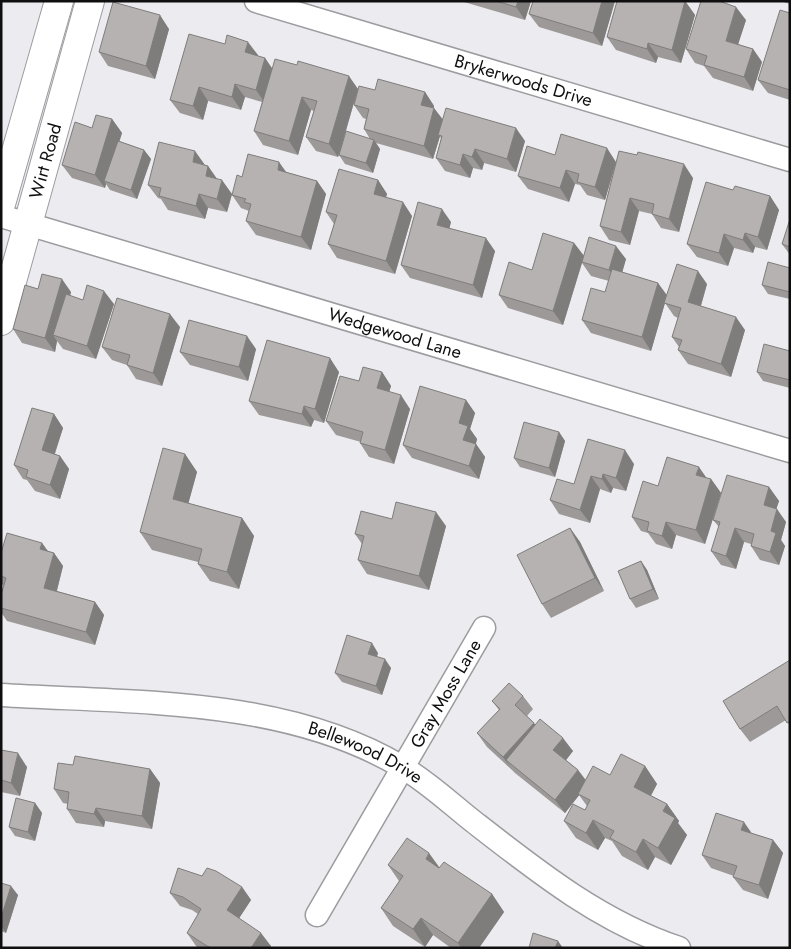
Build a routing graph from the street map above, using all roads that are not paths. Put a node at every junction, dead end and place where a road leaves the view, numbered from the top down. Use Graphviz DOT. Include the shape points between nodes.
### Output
graph roads {
  1 [pos="59,1"];
  2 [pos="90,1"];
  3 [pos="256,1"];
  4 [pos="790,160"];
  5 [pos="1,204"];
  6 [pos="1,216"];
  7 [pos="29,224"];
  8 [pos="1,321"];
  9 [pos="790,451"];
  10 [pos="484,628"];
  11 [pos="1,695"];
  12 [pos="404,768"];
  13 [pos="316,915"];
  14 [pos="679,948"];
  1 -- 5 [label="main road, Wirt Road"];
  2 -- 7 [label="main road, Wirt Road"];
  3 -- 4 [label="street, Brykerwoods Drive"];
  6 -- 7 [label="street, Wedgewood Lane"];
  7 -- 8 [label="main road, Wirt Road"];
  7 -- 9 [label="street, Wedgewood Lane"];
  10 -- 12 [label="street, Gray Moss Lane"];
  11 -- 12 [label="street, Bellewood Drive" via="227,710 281,720 338,737"];
  12 -- 13 [label="street, Gray Moss Lane"];
  12 -- 14 [label="street, Bellewood Drive" via="560,889 620,924"];
}
